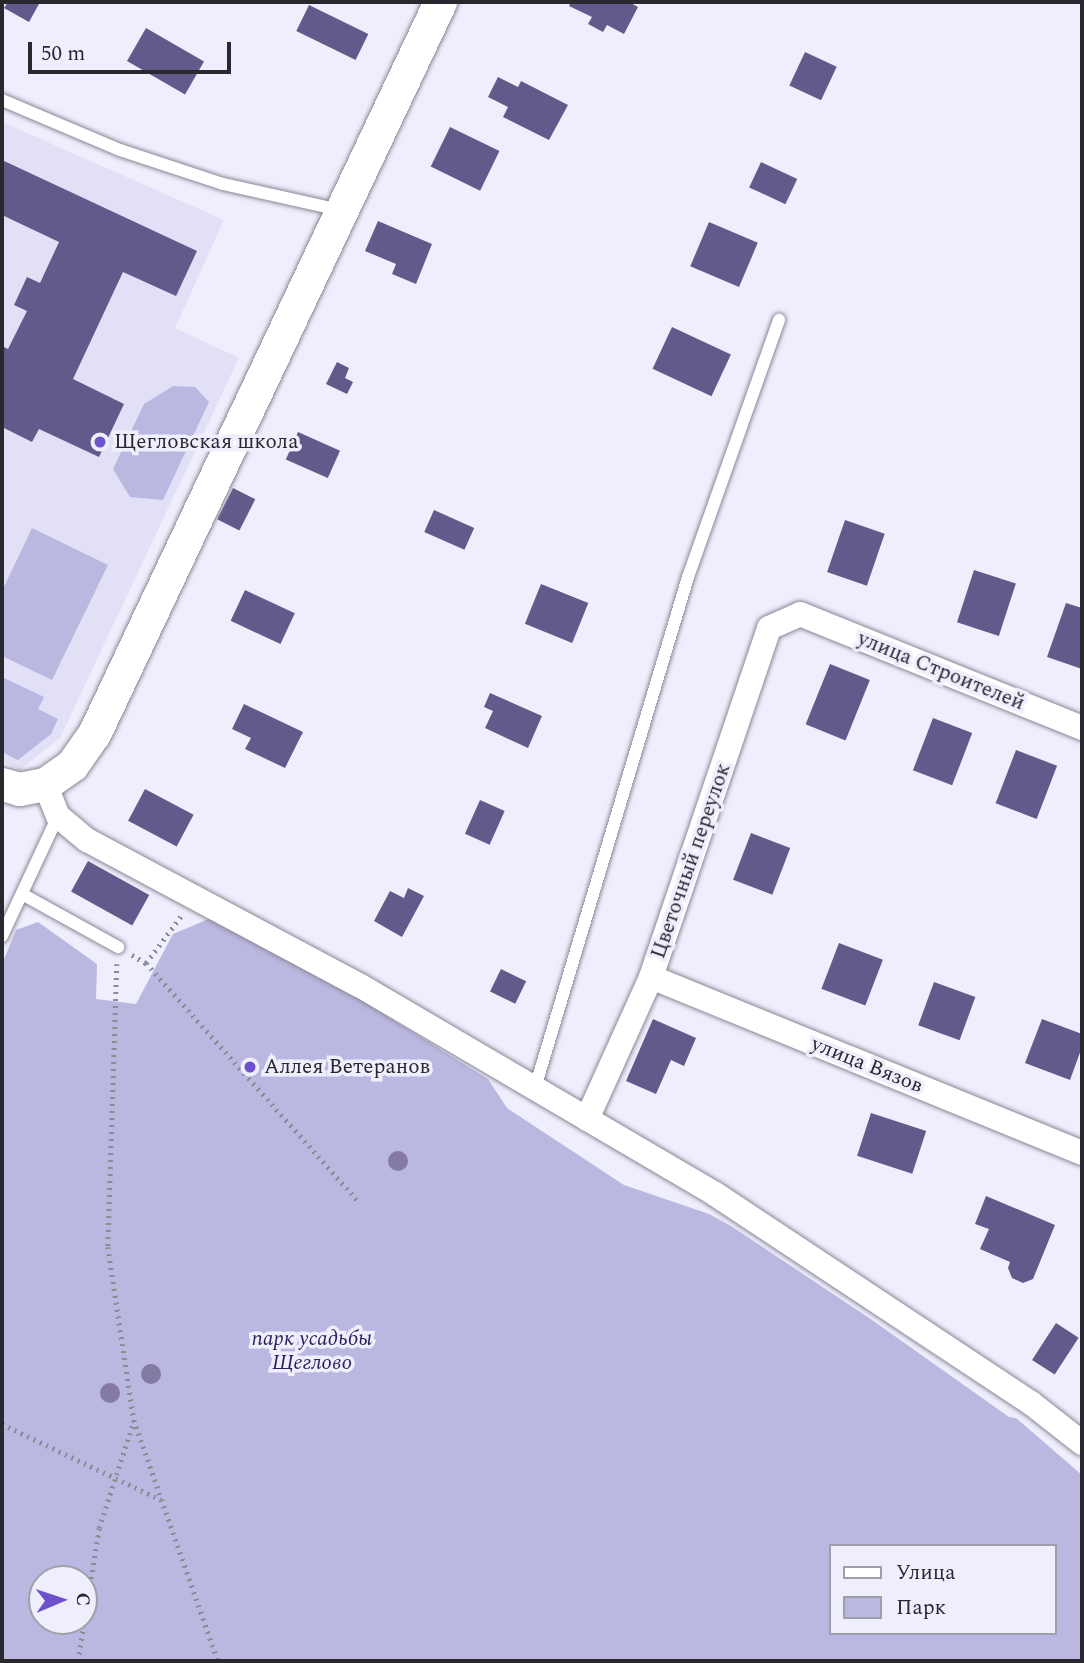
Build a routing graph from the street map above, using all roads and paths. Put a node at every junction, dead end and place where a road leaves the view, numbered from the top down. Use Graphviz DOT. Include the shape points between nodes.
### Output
graph roads {
  1 [pos="440,2"];
  2 [pos="2,100"];
  3 [pos="342,211"];
  4 [pos="779,320"];
  5 [pos="800,614"];
  6 [pos="1082,728"];
  7 [pos="2,784"];
  8 [pos="45,784"];
  9 [pos="58,816"];
  10 [pos="22,894"];
  11 [pos="194,897"];
  12 [pos="2,936"];
  13 [pos="118,947"];
  14 [pos="146,963"];
  15 [pos="651,977"];
  16 [pos="535,1088"];
  17 [pos="587,1119"];
  18 [pos="1082,1153"];
  19 [pos="359,1202"];
  20 [pos="134,1420"];
  21 [pos="2,1424"];
  22 [pos="1082,1443"];
  23 [pos="116,1477"];
  24 [pos="161,1500"];
  25 [pos="93,1565"];
  26 [pos="82,1635"];
  27 [pos="78,1661"];
  28 [pos="218,1661"];
  1 -- 3 [label="main road"];
  2 -- 3 [label="lane" via="120,150 223,184"];
  3 -- 8 [label="main road" via="94,734 72,765"];
  4 -- 16 [label="lane" via="688,577"];
  5 -- 6 [label="street, улица Строителей"];
  5 -- 15 [label="street, Цветочный переулок" via="769,628"];
  7 -- 8 [label="main road" via="19,789"];
  8 -- 9 [label="street"];
  9 -- 10 [label="lane"];
  9 -- 11 [label="street" via="87,840"];
  10 -- 12 [label="lane"];
  10 -- 13 [label="lane"];
  11 -- 14 [label="path"];
  11 -- 16 [label="street" via="359,985"];
  13 -- 14 [label="path"];
  13 -- 20 [label="path" via="108,1247"];
  14 -- 19 [label="path"];
  15 -- 17 [label="street, Цветочный переулок"];
  15 -- 18 [label="street, улица Вязов"];
  16 -- 17 [label="street"];
  17 -- 22 [label="street" via="715,1194 1031,1403"];
  20 -- 23 [label="path"];
  20 -- 24 [label="path"];
  21 -- 23 [label="path"];
  23 -- 24 [label="path"];
  23 -- 25 [label="path" via="99,1528"];
  24 -- 28 [label="path"];
  26 -- 27 [label="path"];
}
